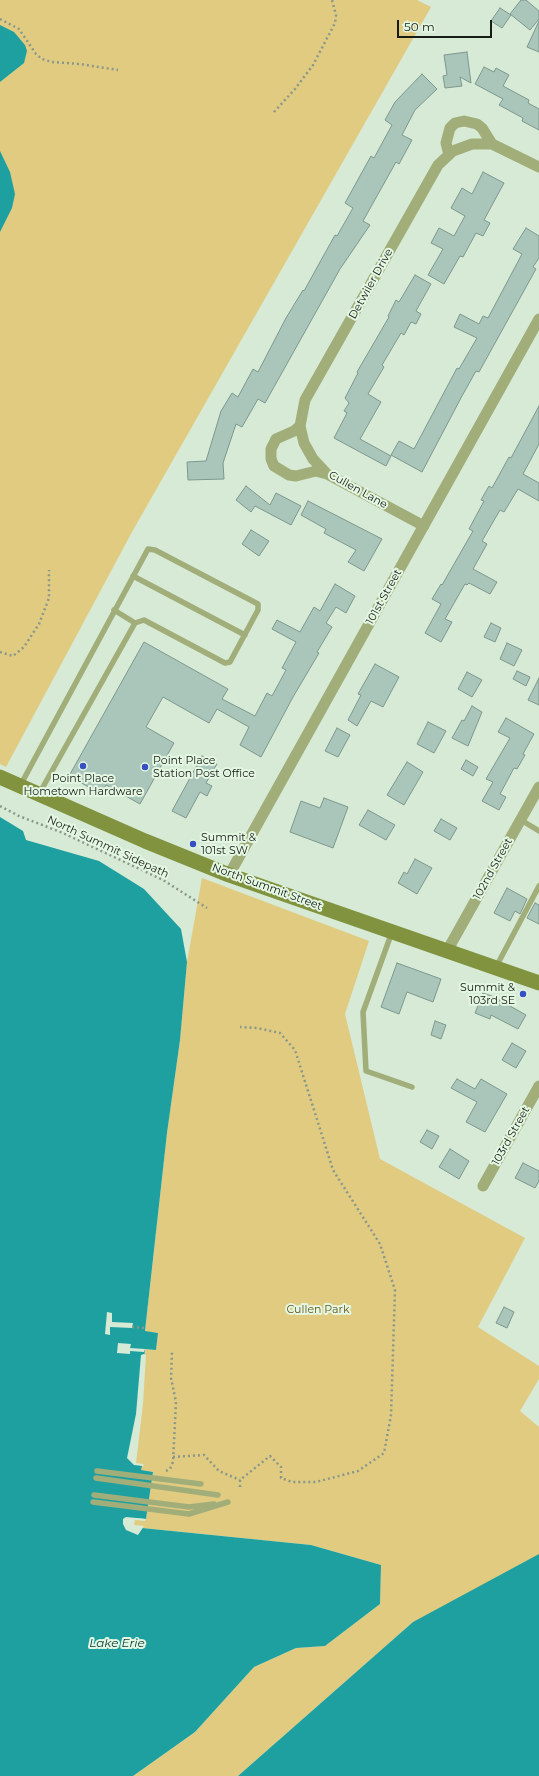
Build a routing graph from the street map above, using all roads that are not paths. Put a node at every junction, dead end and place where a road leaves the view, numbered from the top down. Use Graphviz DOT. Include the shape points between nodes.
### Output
graph roads {
  1 [pos="492,144"];
  2 [pos="449,155"];
  3 [pos="539,167"];
  4 [pos="539,320"];
  5 [pos="300,426"];
  6 [pos="304,443"];
  7 [pos="327,474"];
  8 [pos="424,526"];
  9 [pos="133,576"];
  10 [pos="114,610"];
  11 [pos="135,622"];
  12 [pos="244,635"];
  13 [pos="0,777"];
  14 [pos="20,786"];
  15 [pos="539,787"];
  16 [pos="39,794"];
  17 [pos="521,820"];
  18 [pos="539,830"];
  19 [pos="229,875"];
  20 [pos="539,886"];
  21 [pos="392,932"];
  22 [pos="447,951"];
  23 [pos="496,967"];
  24 [pos="539,983"];
  25 [pos="539,1086"];
  26 [pos="412,1087"];
  27 [pos="483,1186"];
  28 [pos="97,1471"];
  29 [pos="96,1478"];
  30 [pos="201,1484"];
  31 [pos="94,1495"];
  32 [pos="218,1496"];
  33 [pos="93,1502"];
  1 -- 2 [label="street, Detwiler Drive" via="472,144"];
  1 -- 2 [label="street" via="477,124 455,123 450,128 446,143"];
  1 -- 3 [label="street"];
  2 -- 5 [label="street, Detwiler Drive" via="438,165 305,400"];
  4 -- 8 [label="street, 101st Street"];
  5 -- 6 [label="street, Detwiler Drive"];
  5 -- 7 [label="street" via="276,439 271,449 274,466 289,475 296,476 316,470"];
  6 -- 7 [label="street, Cullen Lane" via="313,460"];
  7 -- 8 [label="street, Cullen Lane"];
  8 -- 19 [label="street, 101st Street"];
  9 -- 10 [label="lane"];
  9 -- 12 [label="lane"];
  9 -- 12 [label="lane" via="148,549 152,549 255,601 258,610"];
  10 -- 11 [label="lane"];
  10 -- 14 [label="lane"];
  11 -- 12 [label="lane" via="144,620 225,663 230,662"];
  11 -- 16 [label="lane"];
  13 -- 14 [label="main road, North Summit Street"];
  14 -- 16 [label="main road, North Summit Street"];
  15 -- 17 [label="street, 102nd Street"];
  16 -- 19 [label="main road, North Summit Street"];
  17 -- 18 [label="lane"];
  17 -- 22 [label="street, 102nd Street"];
  19 -- 21 [label="main road, North Summit Street"];
  20 -- 23 [label="lane"];
  21 -- 22 [label="main road, North Summit Street"];
  21 -- 26 [label="lane" via="363,1012 366,1071"];
  22 -- 23 [label="main road, North Summit Street"];
  23 -- 24 [label="main road, North Summit Street"];
  25 -- 27 [label="street, 103rd Street"];
  28 -- 30 [label="lane"];
  29 -- 32 [label="lane"];
  31 -- 33 [label="lane" via="189,1507 228,1502 188,1514"];
}
